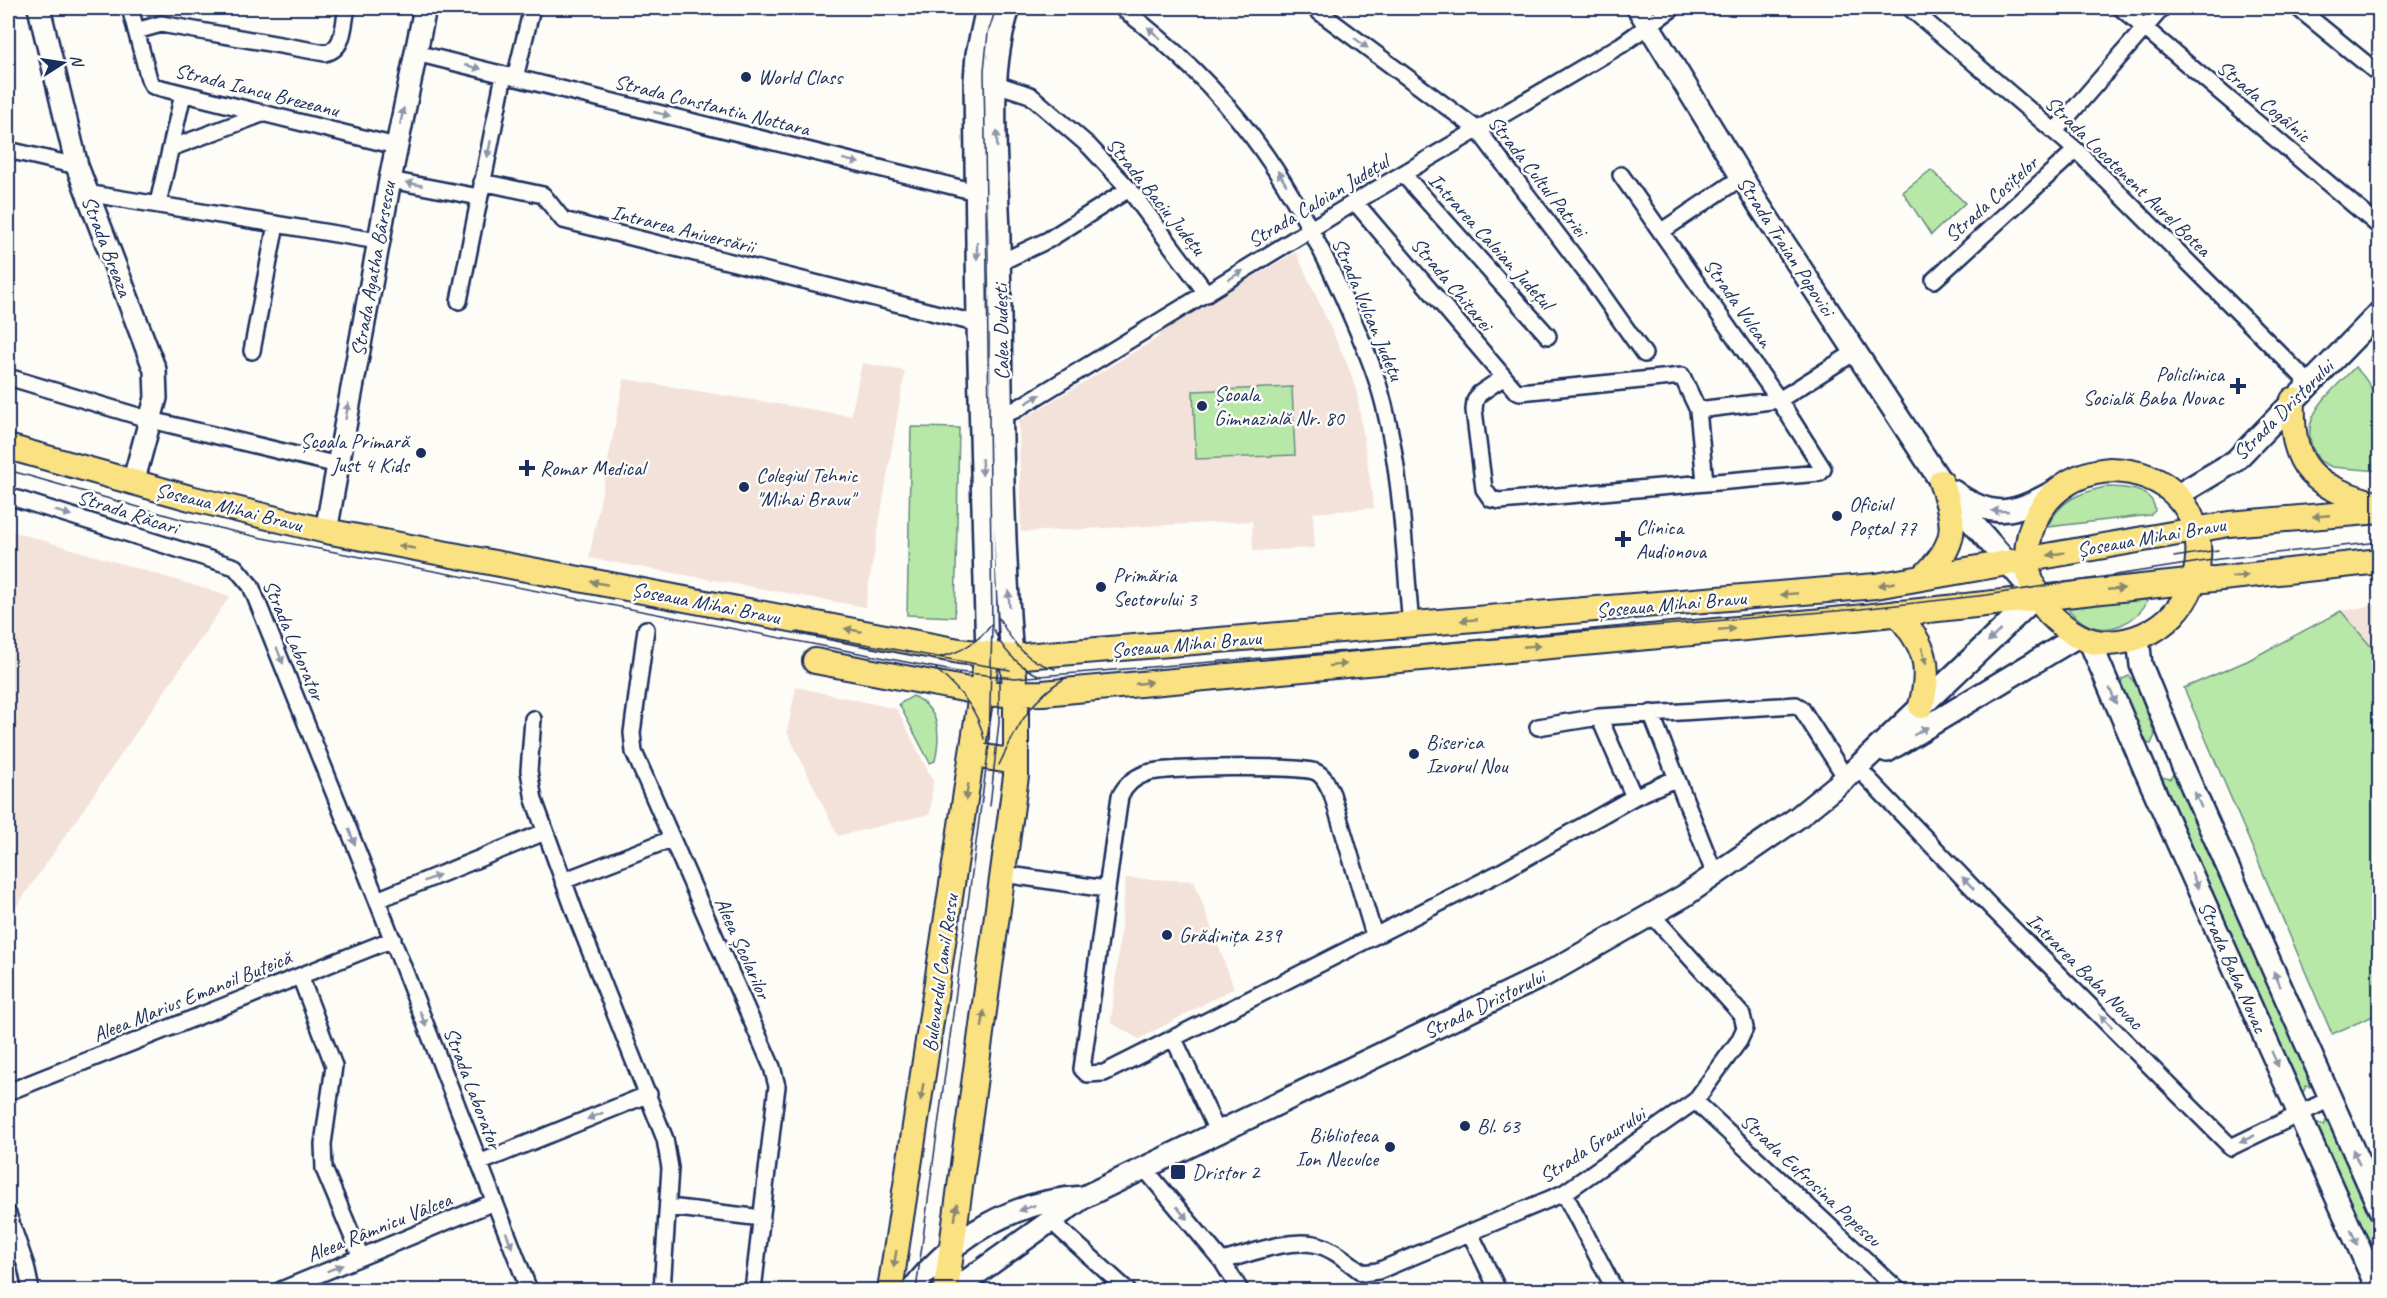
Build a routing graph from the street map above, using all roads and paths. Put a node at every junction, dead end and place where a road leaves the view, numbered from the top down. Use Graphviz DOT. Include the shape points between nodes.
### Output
graph roads {
  1 [pos="39,8"];
  2 [pos="130,8"];
  3 [pos="346,8"];
  4 [pos="425,8"];
  5 [pos="532,8"];
  6 [pos="987,8"];
  7 [pos="1009,8"];
  8 [pos="1122,8"];
  9 [pos="1314,8"];
  10 [pos="1673,8"];
  11 [pos="1910,8"];
  12 [pos="2121,8"];
  13 [pos="2162,8"];
  14 [pos="2298,8"];
  15 [pos="1643,16"];
  16 [pos="2146,28"];
  17 [pos="136,31"];
  18 [pos="416,53"];
  19 [pos="2379,75"];
  20 [pos="510,77"];
  21 [pos="975,80"];
  22 [pos="997,83"];
  23 [pos="183,94"];
  24 [pos="262,114"];
  25 [pos="1478,130"];
  26 [pos="2055,131"];
  27 [pos="396,146"];
  28 [pos="171,148"];
  29 [pos="8,150"];
  30 [pos="2076,150"];
  31 [pos="77,166"];
  32 [pos="1403,174"];
  33 [pos="1621,175"];
  34 [pos="1742,177"];
  35 [pos="390,180"];
  36 [pos="1129,189"];
  37 [pos="481,190"];
  38 [pos="86,193"];
  39 [pos="977,193"];
  40 [pos="998,198"];
  41 [pos="1355,202"];
  42 [pos="158,203"];
  43 [pos="276,224"];
  44 [pos="2379,226"];
  45 [pos="1311,229"];
  46 [pos="1662,231"];
  47 [pos="378,241"];
  48 [pos="999,263"];
  49 [pos="1934,280"];
  50 [pos="1207,294"];
  51 [pos="459,301"];
  52 [pos="2379,312"];
  53 [pos="978,325"];
  54 [pos="1001,327"];
  55 [pos="1548,336"];
  56 [pos="252,351"];
  57 [pos="1855,352"];
  58 [pos="1644,354"];
  59 [pos="1504,377"];
  60 [pos="8,378"];
  61 [pos="2301,392"];
  62 [pos="1779,400"];
  63 [pos="1698,410"];
  64 [pos="1002,416"];
  65 [pos="151,420"];
  66 [pos="980,421"];
  67 [pos="8,447"];
  68 [pos="338,465"];
  69 [pos="1705,482"];
  70 [pos="1941,482"];
  71 [pos="133,483"];
  72 [pos="2054,492"];
  73 [pos="2178,495"];
  74 [pos="8,496"];
  75 [pos="2379,505"];
  76 [pos="2379,511"];
  77 [pos="2196,529"];
  78 [pos="326,531"];
  79 [pos="2017,560"];
  80 [pos="2379,561"];
  81 [pos="235,567"];
  82 [pos="1923,577"];
  83 [pos="2194,581"];
  84 [pos="2037,596"];
  85 [pos="1897,613"];
  86 [pos="1411,625"];
  87 [pos="646,629"];
  88 [pos="2138,638"];
  89 [pos="2084,639"];
  90 [pos="930,645"];
  91 [pos="1069,654"];
  92 [pos="987,655"];
  93 [pos="1012,657"];
  94 [pos="814,661"];
  95 [pos="925,682"];
  96 [pos="1072,690"];
  97 [pos="982,693"];
  98 [pos="1016,694"];
  99 [pos="1921,706"];
  100 [pos="1651,713"];
  101 [pos="1599,717"];
  102 [pos="533,718"];
  103 [pos="1538,727"];
  104 [pos="973,755"];
  105 [pos="1016,762"];
  106 [pos="1852,773"];
  107 [pos="1675,779"];
  108 [pos="1634,797"];
  109 [pos="545,832"];
  110 [pos="672,839"];
  111 [pos="1003,874"];
  112 [pos="1715,875"];
  113 [pos="563,881"];
  114 [pos="1106,889"];
  115 [pos="377,900"];
  116 [pos="1653,916"];
  117 [pos="1374,935"];
  118 [pos="393,939"];
  119 [pos="300,976"];
  120 [pos="1174,1039"];
  121 [pos="8,1092"];
  122 [pos="649,1094"];
  123 [pos="2330,1099"];
  124 [pos="1695,1101"];
  125 [pos="2300,1114"];
  126 [pos="1218,1133"];
  127 [pos="479,1163"];
  128 [pos="1144,1168"];
  129 [pos="1564,1193"];
  130 [pos="1084,1197"];
  131 [pos="494,1202"];
  132 [pos="669,1206"];
  133 [pos="2379,1210"];
  134 [pos="8,1214"];
  135 [pos="762,1218"];
  136 [pos="1051,1221"];
  137 [pos="1470,1233"];
  138 [pos="952,1247"];
  139 [pos="361,1257"];
  140 [pos="1222,1262"];
  141 [pos="32,1290"];
  142 [pos="281,1290"];
  143 [pos="529,1290"];
  144 [pos="662,1290"];
  145 [pos="753,1290"];
  146 [pos="890,1290"];
  147 [pos="912,1290"];
  148 [pos="946,1290"];
  149 [pos="954,1290"];
  150 [pos="1127,1290"];
  151 [pos="1240,1290"];
  152 [pos="1498,1290"];
  153 [pos="1614,1290"];
  154 [pos="1898,1290"];
  155 [pos="2378,1290"];
  1 -- 31 [label="street, Strada Breaza"];
  2 -- 17 [label="street, Strada Iancu Brezeanu"];
  3 -- 17 [label="street" via="339,45 324,53 161,24"];
  4 -- 18 [label="street, Strada Agatha Bârsescu"];
  5 -- 20 [label="street"];
  6 -- 21 [label="street, Calea Dudești" via="976,54"];
  7 -- 22 [label="street, Calea Dudești"];
  45 -- 8 [label="street, Strada Vulcan Județu, one-way" via="1280,174 1250,132 1188,63"];
  9 -- 25 [label="street, Strada Cultul Patriei, one-way"];
  10 -- 15 [label="street, Strada Caloian Județul"];
  11 -- 26 [label="street, Strada Locotenent Aurel Botea"];
  12 -- 16 [label="street, Strada Cogâlnic"];
  13 -- 16 [label="street"];
  14 -- 19 [label="street"];
  15 -- 25 [label="street, Strada Caloian Județul" via="1621,45"];
  15 -- 34 [label="street, Strada Traian Popovici"];
  16 -- 26 [label="street"];
  16 -- 44 [label="street, Strada Cogâlnic"];
  17 -- 23 [label="street, Strada Iancu Brezeanu" via="153,86"];
  18 -- 20 [label="street, Strada Constantin Nottara, one-way"];
  27 -- 18 [label="street, Strada Agatha Bârsescu, one-way"];
  20 -- 37 [label="street, one-way"];
  20 -- 39 [label="street, Strada Constantin Nottara, one-way"];
  21 -- 22 [label="street, Strada Baciu Județu"];
  21 -- 39 [label="street, Calea Dudești"];
  22 -- 36 [label="street, Strada Baciu Județu" via="1030,95 1089,146"];
  40 -- 22 [label="street, Calea Dudești, one-way"];
  23 -- 24 [label="street, Strada Iancu Brezeanu"];
  23 -- 28 [label="street"];
  24 -- 27 [label="street, Strada Iancu Brezeanu"];
  24 -- 28 [label="street"];
  25 -- 32 [label="street, Strada Caloian Județul"];
  25 -- 58 [label="street, Strada Cultul Patriei"];
  26 -- 30 [label="street, Strada Locotenent Aurel Botea"];
  27 -- 35 [label="street, Strada Agatha Bârsescu"];
  28 -- 42 [label="street"];
  29 -- 31 [label="street"];
  30 -- 49 [label="street, Strada Cosițelor"];
  30 -- 61 [label="street, Strada Locotenent Aurel Botea"];
  31 -- 38 [label="street, Strada Breaza"];
  32 -- 41 [label="street, Strada Caloian Județul"];
  32 -- 55 [label="street, Intrarea Caloian Județul"];
  33 -- 46 [label="street, Strada Vulcan"];
  34 -- 46 [label="street"];
  34 -- 57 [label="street, Strada Traian Popovici"];
  37 -- 35 [label="street, Intrarea Aniversării, one-way"];
  35 -- 47 [label="street, Strada Agatha Bârsescu"];
  36 -- 48 [label="street" via="1048,240"];
  36 -- 50 [label="street, Strada Baciu Județu"];
  37 -- 51 [label="street"];
  37 -- 53 [label="street, Intrarea Aniversării" via="543,195 563,220"];
  38 -- 42 [label="street"];
  38 -- 65 [label="street, Strada Breaza" via="155,370 156,398"];
  39 -- 40 [label="street, Strada Constantin Nottara"];
  39 -- 53 [label="street, Calea Dudești, one-way"];
  40 -- 48 [label="street, Calea Dudești"];
  41 -- 45 [label="street, Strada Caloian Județul"];
  41 -- 59 [label="street, Strada Chitarei"];
  42 -- 43 [label="street"];
  43 -- 47 [label="street"];
  43 -- 56 [label="street"];
  50 -- 45 [label="street, Strada Caloian Județul, one-way"];
  45 -- 86 [label="street, Strada Vulcan Județu" via="1361,339 1384,405 1395,457"];
  46 -- 62 [label="street, Strada Vulcan"];
  68 -- 47 [label="street, Strada Agatha Bârsescu, one-way"];
  48 -- 54 [label="street, Calea Dudești"];
  64 -- 50 [label="street, Strada Caloian Județul, one-way"];
  52 -- 61 [label="street, Strada Dristorului"];
  53 -- 54 [label="street, Intrarea Aniversării"];
  53 -- 66 [label="street, Calea Dudești"];
  54 -- 64 [label="street, Calea Dudești"];
  57 -- 62 [label="street"];
  57 -- 70 [label="street, Strada Traian Popovici"];
  59 -- 63 [label="street, Strada Chitarei" via="1520,392 1682,376"];
  59 -- 69 [label="street" via="1479,394 1474,410 1484,489 1491,499"];
  60 -- 65 [label="street"];
  61 -- 73 [label="street, Strada Dristorului" via="2235,461"];
  61 -- 75 [label="main road" via="2293,436 2303,465 2334,488"];
  62 -- 63 [label="street"];
  62 -- 69 [label="street, Strada Vulcan" via="1822,464 1820,473"];
  63 -- 69 [label="street"];
  64 -- 66 [label="street, Strada Caloian Județul"];
  93 -- 64 [label="street, Calea Dudești, one-way"];
  65 -- 68 [label="street"];
  65 -- 71 [label="street, Strada Breaza"];
  66 -- 92 [label="street, Calea Dudești, one-way"];
  67 -- 71 [label="main road, Șoseaua Mihai Bravu"];
  68 -- 78 [label="street, Strada Agatha Bârsescu"];
  72 -- 70 [label="street, Strada Traian Popovici, one-way" via="2031,505 1999,512 1973,504"];
  70 -- 79 [label="street, Strada Traian Popovici" via="1963,512"];
  70 -- 82 [label="main road" via="1952,517 1950,545 1941,561"];
  71 -- 78 [label="main road, Șoseaua Mihai Bravu"];
  72 -- 73 [label="main road" via="2082,474 2122,470 2145,475"];
  72 -- 79 [label="main road" via="2040,508"];
  73 -- 77 [label="main road"];
  74 -- 81 [label="street, Strada Răcari, one-way"];
  76 -- 77 [label="main road, Șoseaua Mihai Bravu, one-way"];
  77 -- 79 [label="main road, Șoseaua Mihai Bravu, one-way"];
  77 -- 83 [label="main road"];
  90 -- 78 [label="main road, Șoseaua Mihai Bravu, one-way"];
  79 -- 82 [label="main road, Șoseaua Mihai Bravu"];
  79 -- 84 [label="main road"];
  83 -- 80 [label="main road, Șoseaua Mihai Bravu, one-way"];
  81 -- 115 [label="street, Strada Laborator, one-way" via="256,597"];
  82 -- 86 [label="main road, Șoseaua Mihai Bravu, one-way" via="1847,589"];
  84 -- 83 [label="main road, Șoseaua Mihai Bravu, one-way"];
  83 -- 88 [label="main road" via="2175,613"];
  84 -- 85 [label="main road, Șoseaua Mihai Bravu"];
  84 -- 89 [label="main road" via="2048,612"];
  84 -- 99 [label="street, Strada Dristorului, one-way"];
  96 -- 85 [label="main road, Șoseaua Mihai Bravu, one-way"];
  85 -- 99 [label="main road, one-way" via="1920,643 1925,658 1928,680"];
  86 -- 91 [label="main road, Șoseaua Mihai Bravu"];
  87 -- 110 [label="street, Aleea Școlarilor" via="632,742"];
  88 -- 89 [label="main road" via="2107,643"];
  123 -- 88 [label="street, Strada Baba Novac, one-way" via="2177,753 2141,665"];
  106 -- 89 [label="street, Strada Dristorului, one-way"];
  89 -- 125 [label="street, Strada Baba Novac, one-way"];
  90 -- 92 [label="main road, Șoseaua Mihai Bravu"];
  90 -- 95 [label="main road"];
  91 -- 93 [label="main road, Șoseaua Mihai Bravu"];
  91 -- 96 [label="main road"];
  92 -- 93 [label="main road, Șoseaua Mihai Bravu"];
  92 -- 97 [label="main road, Bulevardul Camil Ressu"];
  93 -- 98 [label="main road"];
  94 -- 95 [label="main road, Șoseaua Mihai Bravu"];
  95 -- 97 [label="main road, Șoseaua Mihai Bravu"];
  96 -- 98 [label="main road, Șoseaua Mihai Bravu"];
  97 -- 98 [label="main road, Șoseaua Mihai Bravu"];
  97 -- 104 [label="main road, Bulevardul Camil Ressu"];
  98 -- 105 [label="main road"];
  99 -- 106 [label="street, Strada Dristorului"];
  100 -- 101 [label="street"];
  100 -- 106 [label="street" via="1796,705"];
  100 -- 107 [label="street"];
  101 -- 103 [label="street"];
  101 -- 108 [label="street"];
  102 -- 109 [label="street" via="529,771"];
  104 -- 105 [label="main road"];
  104 -- 146 [label="main road, Bulevardul Camil Ressu, one-way"];
  105 -- 111 [label="main road"];
  106 -- 112 [label="street, Strada Dristorului" via="1797,818"];
  125 -- 106 [label="street, Intrarea Baba Novac, one-way" via="2231,1147"];
  107 -- 108 [label="street"];
  107 -- 112 [label="street"];
  108 -- 117 [label="street" via="1553,845"];
  109 -- 113 [label="street"];
  115 -- 109 [label="street, one-way"];
  110 -- 113 [label="street"];
  110 -- 135 [label="street, Aleea Școlarilor" via="776,1076"];
  111 -- 114 [label="street"];
  138 -- 111 [label="main road, one-way"];
  112 -- 116 [label="street, Strada Dristorului"];
  113 -- 122 [label="street"];
  114 -- 117 [label="street" via="1120,796 1137,777 1163,770 1304,770 1319,773 1327,782"];
  114 -- 120 [label="street" via="1082,1069 1087,1074 1104,1072"];
  115 -- 118 [label="street, Strada Laborator"];
  116 -- 124 [label="street, Strada Graurului" via="1742,1015 1746,1028"];
  116 -- 126 [label="street, Strada Dristorului" via="1545,975"];
  117 -- 120 [label="street"];
  118 -- 119 [label="street, Aleea Marius Emanoil Buteică"];
  118 -- 127 [label="street, Strada Laborator, one-way"];
  119 -- 121 [label="street, Aleea Marius Emanoil Buteică"];
  119 -- 139 [label="street" via="334,1066 323,1144 324,1169"];
  120 -- 126 [label="street"];
  122 -- 127 [label="street, one-way"];
  122 -- 132 [label="street" via="665,1139 670,1168"];
  123 -- 125 [label="street"];
  133 -- 123 [label="street, Strada Baba Novac, one-way"];
  124 -- 129 [label="street, Strada Graurului"];
  124 -- 154 [label="street, Strada Eufrosina Popescu"];
  125 -- 155 [label="street, Strada Baba Novac, one-way"];
  126 -- 128 [label="street, Strada Dristorului"];
  127 -- 131 [label="street, Strada Laborator"];
  128 -- 130 [label="street, Strada Dristorului"];
  128 -- 140 [label="street, one-way"];
  129 -- 137 [label="street, Strada Graurului"];
  129 -- 153 [label="street"];
  130 -- 136 [label="street, Strada Dristorului"];
  130 -- 138 [label="street, Strada Dristorului, one-way" via="1041,1203 999,1218"];
  131 -- 139 [label="street, Aleea Râmnicu Vâlcea"];
  131 -- 143 [label="street, Strada Laborator, one-way"];
  132 -- 135 [label="street"];
  132 -- 144 [label="street"];
  134 -- 141 [label="street"];
  135 -- 145 [label="street, Aleea Școlarilor"];
  136 -- 149 [label="street, Strada Dristorului"];
  136 -- 150 [label="street"];
  137 -- 140 [label="street, Strada Graurului" via="1373,1273 1363,1273 1315,1244 1287,1245"];
  137 -- 152 [label="street"];
  138 -- 147 [label="street, Strada Dristorului"];
  138 -- 148 [label="main road"];
  142 -- 139 [label="street, Aleea Râmnicu Vâlcea, one-way"];
  140 -- 151 [label="street"];
}
